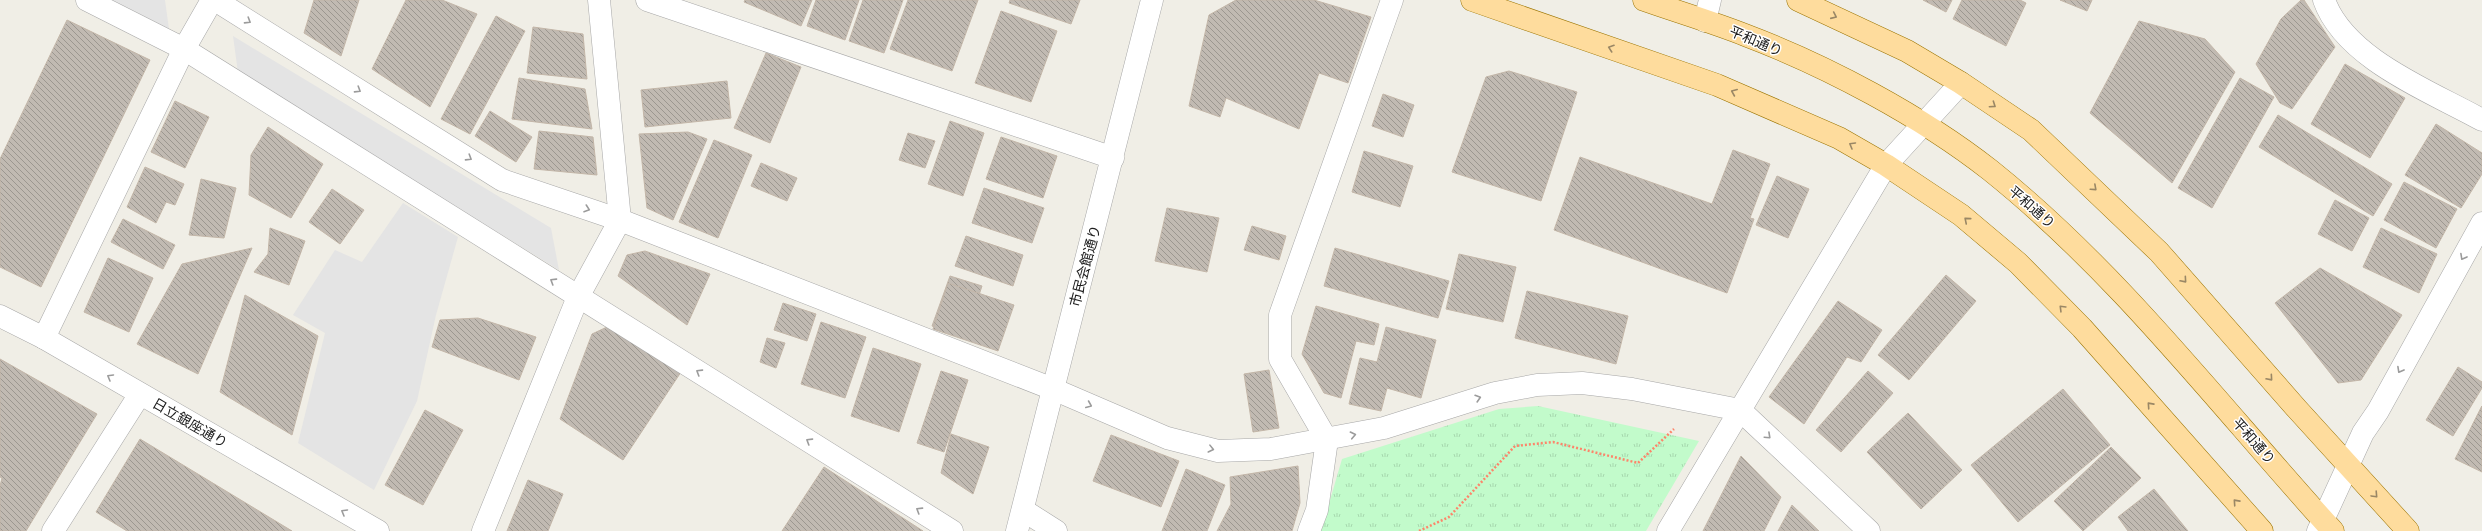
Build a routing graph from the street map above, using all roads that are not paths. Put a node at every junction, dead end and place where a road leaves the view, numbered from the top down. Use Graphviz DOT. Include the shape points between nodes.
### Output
graph roads {
  1 [pos="88,0"];
  2 [pos="212,0"];
  3 [pos="215,0"];
  4 [pos="599,0"];
  5 [pos="648,0"];
  6 [pos="1152,0"];
  7 [pos="1392,0"];
  8 [pos="1472,0"];
  9 [pos="1644,0"];
  10 [pos="1710,0"];
  11 [pos="1798,0"];
  12 [pos="2324,0"];
  13 [pos="1704,21"];
  14 [pos="184,49"];
  15 [pos="1961,83"];
  16 [pos="2482,120"];
  17 [pos="1923,124"];
  18 [pos="1113,158"];
  19 [pos="1886,164"];
  20 [pos="620,220"];
  21 [pos="2482,222"];
  22 [pos="578,297"];
  23 [pos="0,316"];
  24 [pos="44,338"];
  25 [pos="1053,390"];
  26 [pos="140,394"];
  27 [pos="1740,410"];
  28 [pos="1328,440"];
  29 [pos="2348,466"];
  30 [pos="1023,510"];
  31 [pos="2324,527"];
  32 [pos="1861,528"];
  33 [pos="53,531"];
  34 [pos="378,531"];
  35 [pos="483,531"];
  36 [pos="952,531"];
  37 [pos="1017,531"];
  38 [pos="1056,531"];
  39 [pos="1309,531"];
  40 [pos="1668,531"];
  41 [pos="2262,531"];
  42 [pos="2408,531"];
  1 -- 14 [label="street"];
  2 -- 14 [label="street"];
  3 -- 20 [label="street, one-way" via="502,180"];
  4 -- 20 [label="street"];
  5 -- 18 [label="street"];
  6 -- 18 [label="street, 市民会館通り"];
  7 -- 28 [label="street" via="1280,315 1280,359"];
  19 -- 8 [label="main road, one-way" via="1839,138 1717,85"];
  9 -- 13 [label="main road, 平和通り"];
  10 -- 13 [label="street"];
  11 -- 15 [label="main road, one-way" via="1906,51"];
  12 -- 16 [label="street" via="2329,14 2348,39 2376,62"];
  13 -- 17 [label="main road, 平和通り" via="1746,35 1814,66 1868,92"];
  22 -- 14 [label="street, one-way"];
  14 -- 24 [label="street"];
  15 -- 17 [label="street"];
  15 -- 29 [label="main road, one-way" via="2031,130 2159,252"];
  17 -- 19 [label="street"];
  17 -- 31 [label="main road, 平和通り" via="1988,169 2052,224 2123,292"];
  18 -- 25 [label="street, 市民会館通り"];
  19 -- 27 [label="street"];
  41 -- 19 [label="main road, one-way" via="2082,328 2018,263 1961,215"];
  20 -- 22 [label="street"];
  20 -- 25 [label="street"];
  21 -- 29 [label="street, one-way" via="2378,411 2363,433"];
  22 -- 35 [label="street"];
  36 -- 22 [label="street, one-way"];
  23 -- 24 [label="street, 日立銀座通り"];
  26 -- 24 [label="street, 日立銀座通り, one-way"];
  25 -- 28 [label="street, one-way" via="1167,438 1218,451 1271,449"];
  25 -- 30 [label="street, 市民会館通り"];
  26 -- 33 [label="street"];
  34 -- 26 [label="street, 日立銀座通り, one-way"];
  28 -- 27 [label="street, one-way" via="1384,428 1495,393 1538,385 1582,383 1632,389"];
  27 -- 32 [label="street, one-way"];
  27 -- 40 [label="street"];
  28 -- 39 [label="street" via="1317,510"];
  29 -- 31 [label="street"];
  29 -- 42 [label="main road, one-way"];
  30 -- 37 [label="street, 市民会館通り"];
  30 -- 38 [label="street"];
}
